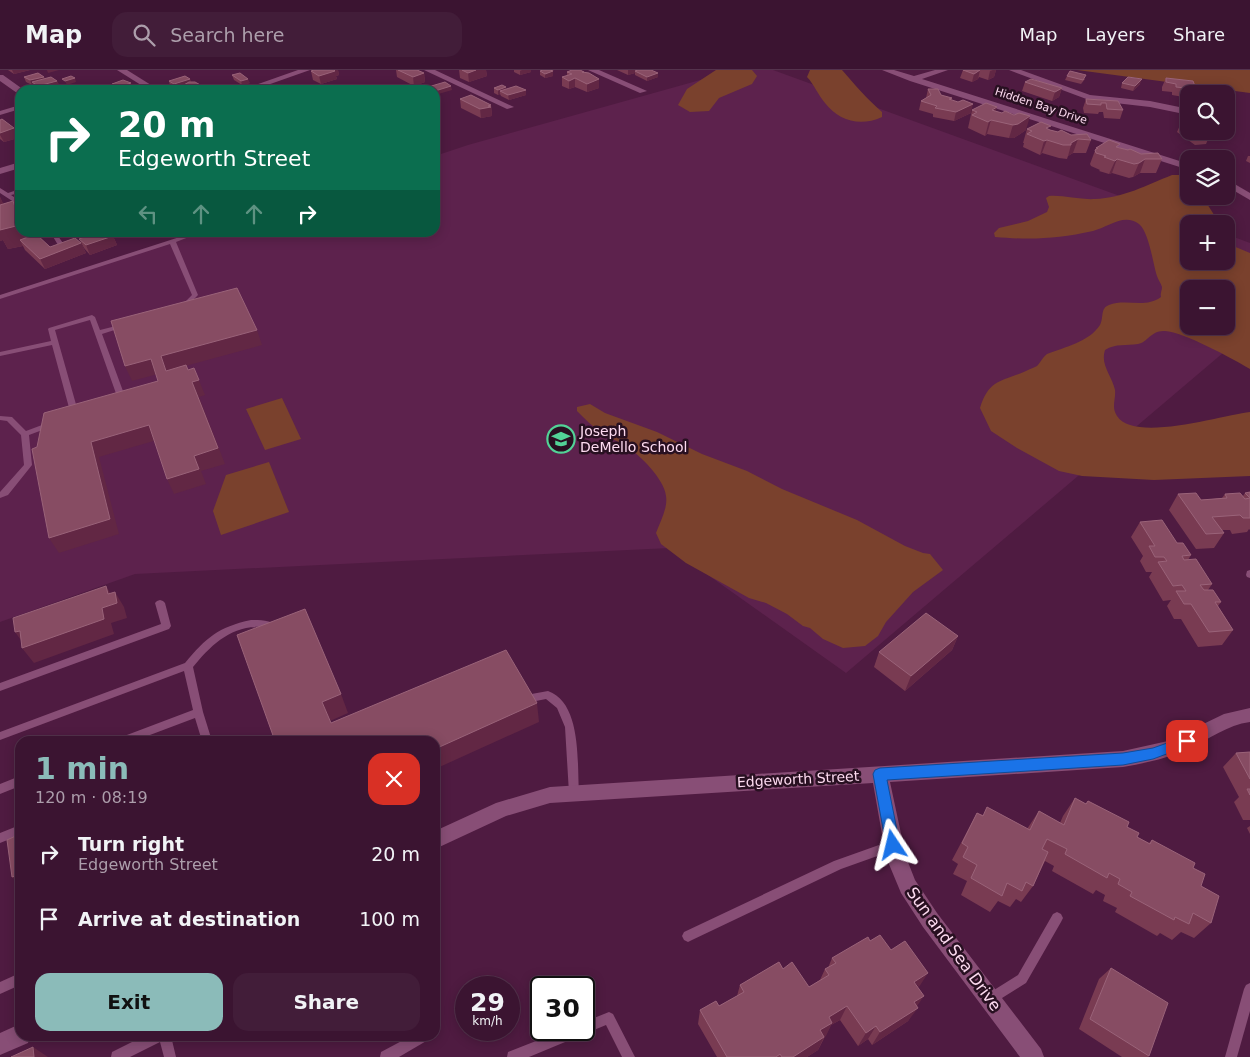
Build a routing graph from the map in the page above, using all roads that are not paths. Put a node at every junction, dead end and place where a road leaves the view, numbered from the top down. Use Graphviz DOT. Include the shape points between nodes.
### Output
graph roads {
  1 [pos="121,70"];
  2 [pos="304,70"];
  3 [pos="428,70"];
  4 [pos="592,70"];
  5 [pos="886,70"];
  6 [pos="944,70"];
  7 [pos="1013,70"];
  8 [pos="0,77"];
  9 [pos="914,79"];
  10 [pos="146,85"];
  11 [pos="260,85"];
  12 [pos="15,88"];
  13 [pos="643,91"];
  14 [pos="510,107"];
  15 [pos="15,108"];
  16 [pos="1180,110"];
  17 [pos="0,113"];
  18 [pos="1180,164"];
  19 [pos="15,166"];
  20 [pos="0,171"];
  21 [pos="1235,188"];
  22 [pos="0,190"];
  23 [pos="15,192"];
  24 [pos="6,195"];
  25 [pos="1250,197"];
  26 [pos="15,201"];
  27 [pos="56,237"];
  28 [pos="182,237"];
  29 [pos="172,241"];
  30 [pos="72,246"];
  31 [pos="0,297"];
  32 [pos="171,312"];
  33 [pos="134,322"];
  34 [pos="98,333"];
  35 [pos="54,342"];
  36 [pos="0,354"];
  37 [pos="113,405"];
  38 [pos="84,412"];
  39 [pos="71,415"];
  40 [pos="0,418"];
  41 [pos="59,420"];
  42 [pos="25,434"];
  43 [pos="0,495"];
  44 [pos="160,603"];
  45 [pos="281,641"];
  46 [pos="188,666"];
  47 [pos="0,687"];
  48 [pos="526,699"];
  49 [pos="198,712"];
  50 [pos="1250,715"];
  51 [pos="0,736"];
  52 [pos="136,736"];
  53 [pos="205,736"];
  54 [pos="880,774"];
  55 [pos="15,783"];
  56 [pos="0,789"];
  57 [pos="574,793"];
  58 [pos="15,832"];
  59 [pos="0,838"];
  60 [pos="440,838"];
  61 [pos="893,845"];
  62 [pos="1057,918"];
  63 [pos="688,936"];
  64 [pos="15,981"];
  65 [pos="0,988"];
  66 [pos="1250,989"];
  67 [pos="990,999"];
  68 [pos="595,1024"];
  69 [pos="15,1037"];
  70 [pos="155,1041"];
  71 [pos="166,1041"];
  72 [pos="415,1041"];
  73 [pos="552,1041"];
  74 [pos="0,1044"];
  75 [pos="117,1057"];
  76 [pos="170,1057"];
  77 [pos="386,1057"];
  78 [pos="513,1057"];
  79 [pos="629,1057"];
  80 [pos="1033,1057"];
  81 [pos="1231,1057"];
  1 -- 10 [label="street"];
  2 -- 11 [label="street"];
  3 -- 14 [label="street"];
  4 -- 13 [label="street"];
  5 -- 9 [label="street, Hidden Bay Drive"];
  6 -- 9 [label="street"];
  7 -- 16 [label="street" via="1088,98"];
  8 -- 12 [label="street"];
  9 -- 18 [label="street, Hidden Bay Drive"];
  15 -- 17 [label="lane"];
  19 -- 20 [label="street"];
  21 -- 25 [label="street"];
  22 -- 24 [label="lane"];
  23 -- 24 [label="lane"];
  24 -- 26 [label="lane"];
  27 -- 30 [label="lane" via="63,249"];
  28 -- 29 [label="lane"];
  29 -- 31 [label="lane"];
  29 -- 32 [label="lane" via="196,295 180,310"];
  33 -- 34 [label="lane"];
  34 -- 35 [label="lane" via="92,317 50,328"];
  34 -- 37 [label="lane" via="123,402"];
  35 -- 36 [label="lane"];
  35 -- 39 [label="lane"];
  38 -- 39 [label="lane"];
  40 -- 42 [label="lane" via="9,420"];
  41 -- 42 [label="lane"];
  42 -- 43 [label="lane" via="28,465"];
  44 -- 47 [label="lane" via="166,626"];
  45 -- 46 [label="lane" via="275,628 264,622 237,627 209,642"];
  46 -- 49 [label="lane"];
  46 -- 51 [label="lane"];
  48 -- 57 [label="lane" via="548,695 561,705 570,726"];
  49 -- 52 [label="lane"];
  49 -- 53 [label="lane"];
  50 -- 54 [label="street, Edgeworth Street" via="1237,715 1175,747 1123,759"];
  54 -- 57 [label="street, Edgeworth Street"];
  54 -- 61 [label="street, Sun and Sea Drive"];
  55 -- 56 [label="lane"];
  57 -- 60 [label="street, Edgeworth Street" via="525,801"];
  58 -- 59 [label="lane"];
  61 -- 63 [label="lane" via="838,865"];
  61 -- 67 [label="street, Sun and Sea Drive" via="908,886"];
  62 -- 67 [label="lane" via="1022,979"];
  64 -- 65 [label="lane"];
  66 -- 81 [label="lane"];
  67 -- 80 [label="street, Sun and Sea Drive"];
  68 -- 79 [label="lane" via="609,1018"];
  69 -- 74 [label="street"];
  70 -- 75 [label="lane"];
  71 -- 76 [label="lane"];
  72 -- 77 [label="lane"];
  73 -- 78 [label="lane"];
}
